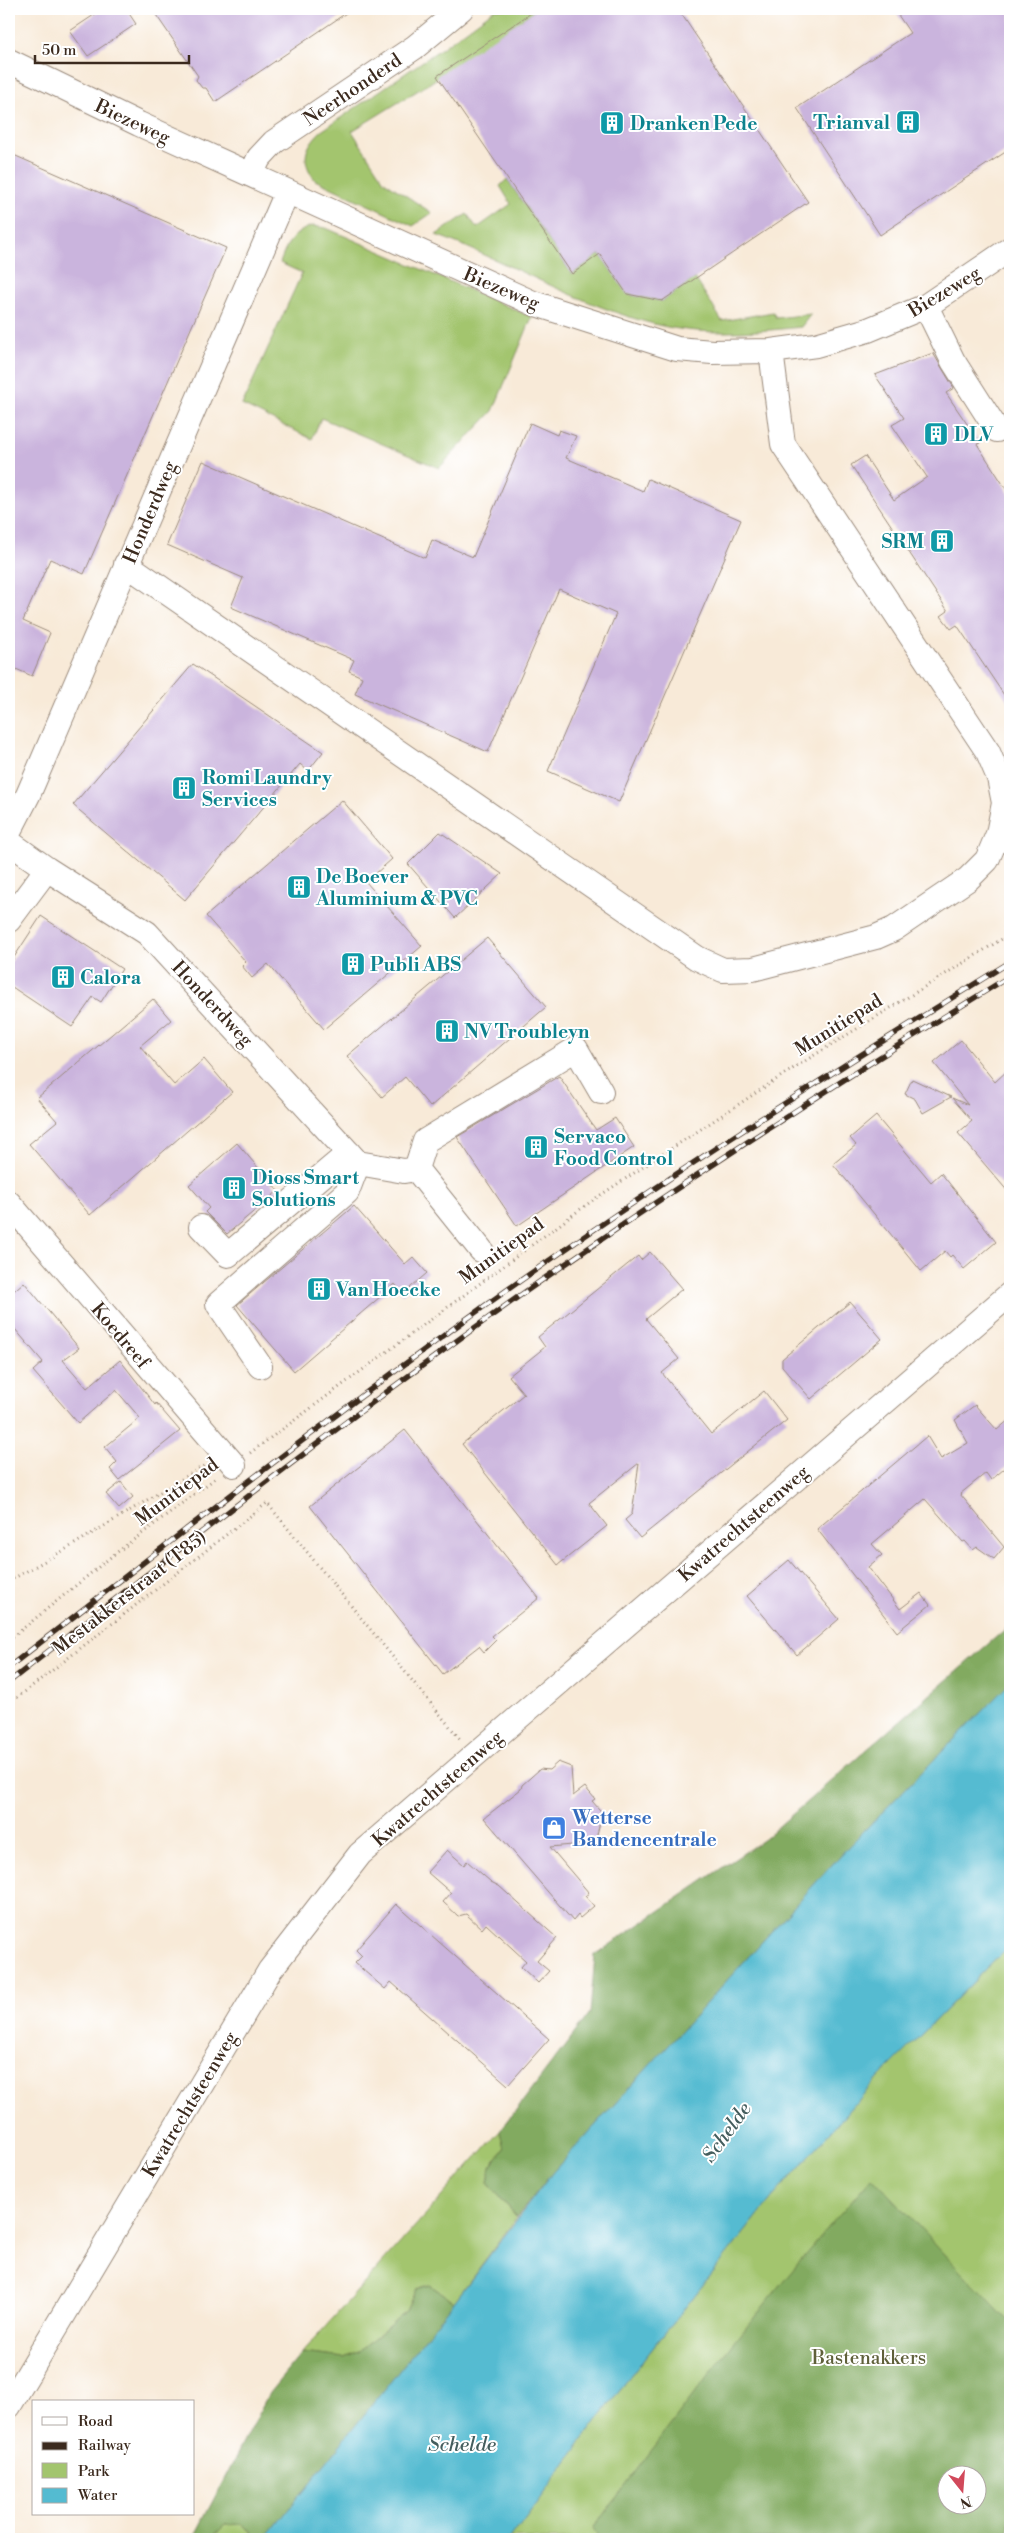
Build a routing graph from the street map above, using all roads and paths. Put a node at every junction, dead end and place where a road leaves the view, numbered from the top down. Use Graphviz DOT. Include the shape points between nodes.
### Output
graph roads {
  1 [pos="461,9"];
  2 [pos="9,61"];
  3 [pos="251,175"];
  4 [pos="287,192"];
  5 [pos="1010,250"];
  6 [pos="926,306"];
  7 [pos="771,351"];
  8 [pos="997,430"];
  9 [pos="126,564"];
  10 [pos="9,832"];
  11 [pos="9,842"];
  12 [pos="47,869"];
  13 [pos="9,920"];
  14 [pos="1010,934"];
  15 [pos="601,1092"];
  16 [pos="353,1158"];
  17 [pos="416,1169"];
  18 [pos="9,1203"];
  19 [pos="201,1226"];
  20 [pos="481,1250"];
  21 [pos="1010,1294"];
  22 [pos="260,1366"];
  23 [pos="228,1459"];
  24 [pos="9,1580"];
  25 [pos="9,1640"];
  26 [pos="9,1704"];
  27 [pos="474,1756"];
  28 [pos="9,2406"];
  1 -- 3 [label="street, Neerhonderd" via="415,47 274,142 259,158"];
  2 -- 3 [label="street, Biezeweg"];
  3 -- 4 [label="street, Biezeweg"];
  4 -- 7 [label="street, Biezeweg" via="533,303 560,312 677,348 712,352"];
  4 -- 9 [label="street, Honderdweg"];
  5 -- 6 [label="street, Biezeweg"];
  6 -- 7 [label="street, Biezeweg" via="868,330 816,345"];
  6 -- 8 [label="street" via="953,362"];
  7 -- 9 [label="street" via="784,444 988,752 999,778 1004,803 998,834 987,860 968,879 894,929 876,937 753,969 723,970 698,958"];
  9 -- 10 [label="street, Honderdweg" via="28,795"];
  11 -- 12 [label="street, Honderdweg"];
  12 -- 13 [label="street"];
  12 -- 16 [label="street, Honderdweg" via="148,933"];
  14 -- 23 [label="path, Munitiepad" via="800,1064 593,1200"];
  15 -- 17 [label="street" via="576,1049 425,1141"];
  16 -- 17 [label="street" via="404,1171"];
  16 -- 19 [label="street" via="228,1255"];
  16 -- 22 [label="street" via="346,1192 218,1304"];
  17 -- 20 [label="street"];
  18 -- 23 [label="street, Koedreef"];
  21 -- 27 [label="street, Kwatrechtsteenweg"];
  23 -- 24 [label="path"];
  23 -- 25 [label="path, Munitiepad"];
  26 -- 27 [label="path, Mestakkerstraat (T85)" via="267,1503"];
  27 -- 28 [label="street, Kwatrechtsteenweg" via="360,1854 270,1970"];
}
